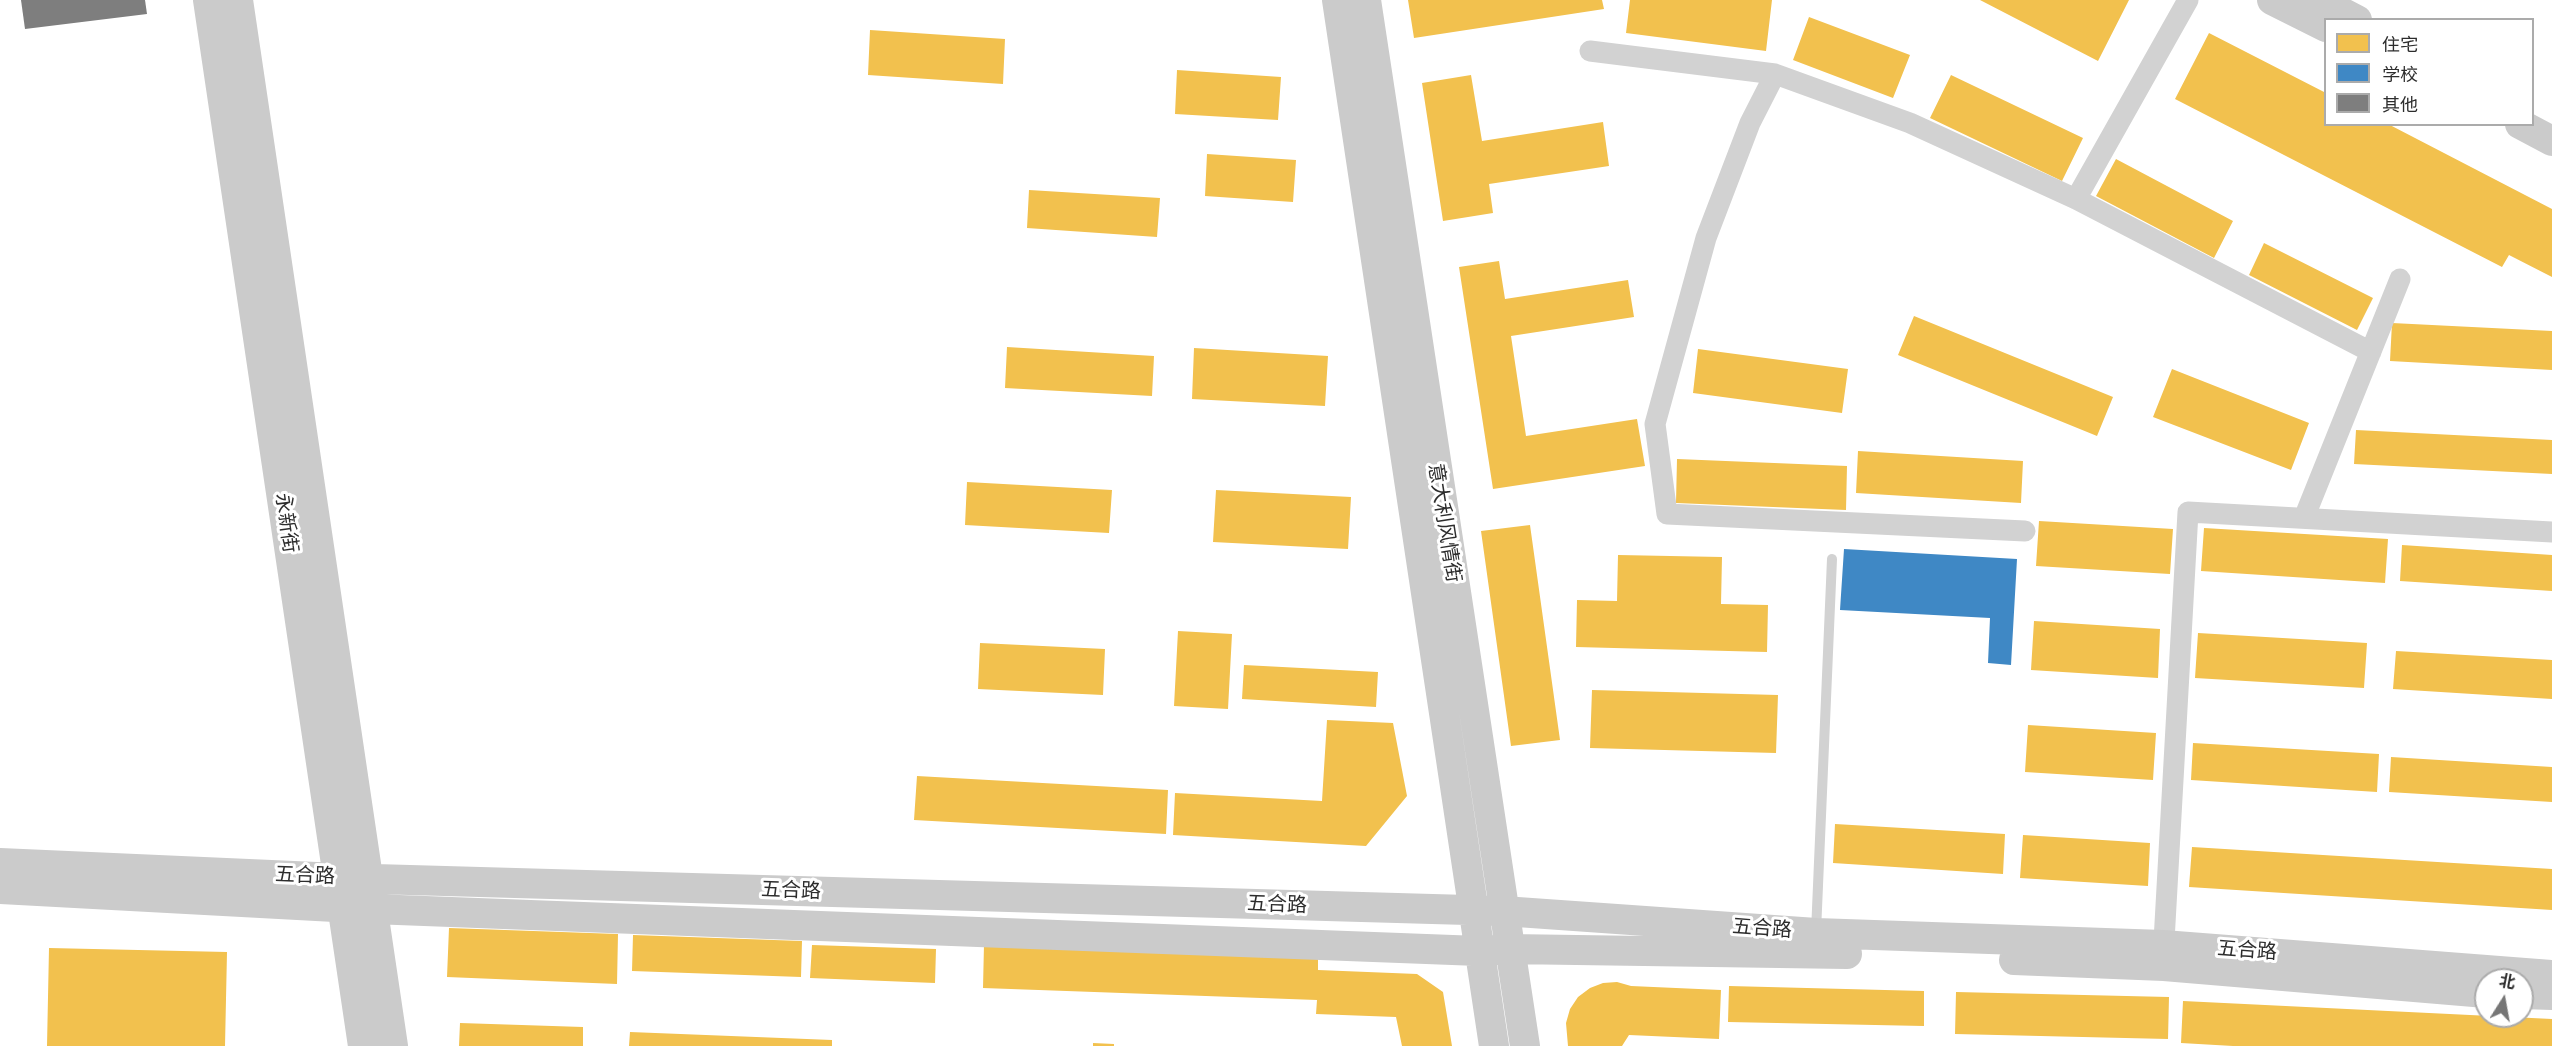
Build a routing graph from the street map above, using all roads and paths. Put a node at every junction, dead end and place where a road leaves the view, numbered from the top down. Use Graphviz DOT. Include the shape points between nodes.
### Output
graph roads {
  1 [pos="208,0"];
  2 [pos="238,0"];
  3 [pos="1337,0"];
  4 [pos="1365,0"];
  5 [pos="2188,0"];
  6 [pos="2272,0"];
  7 [pos="2318,0"];
  8 [pos="2353,18"];
  9 [pos="2324,26"];
  10 [pos="1590,51"];
  11 [pos="1775,74"];
  12 [pos="2534,109"];
  13 [pos="2552,118"];
  14 [pos="2524,126"];
  15 [pos="2552,141"];
  16 [pos="2076,198"];
  17 [pos="2400,279"];
  18 [pos="2371,352"];
  19 [pos="2304,518"];
  20 [pos="2025,531"];
  21 [pos="2552,532"];
  22 [pos="1832,559"];
  23 [pos="0,862"];
  24 [pos="339,878"];
  25 [pos="368,879"];
  26 [pos="0,889"];
  27 [pos="343,907"];
  28 [pos="372,909"];
  29 [pos="1473,911"];
  30 [pos="1503,911"];
  31 [pos="1816,933"];
  32 [pos="1509,949"];
  33 [pos="1479,951"];
  34 [pos="2163,955"];
  35 [pos="2552,975"];
  36 [pos="2474,992"];
  37 [pos="2534,995"];
  38 [pos="2552,996"];
  39 [pos="363,1046"];
  40 [pos="393,1046"];
  41 [pos="1494,1046"];
  42 [pos="1525,1046"];
  1 -- 24 [label="street, 永新街"];
  2 -- 25 [label="street, 永新街"];
  3 -- 29 [label="street, 意大利风情街"];
  4 -- 30 [label="street, 意大利风情街"];
  5 -- 16 [label="street"];
  6 -- 9 [label="street"];
  7 -- 8 [label="street"];
  10 -- 11 [label="street"];
  11 -- 16 [label="street" via="1910,123"];
  11 -- 20 [label="street" via="1750,123 1706,238 1655,424 1667,514"];
  12 -- 13 [label="street"];
  14 -- 15 [label="street"];
  16 -- 18 [label="street"];
  17 -- 18 [label="street"];
  18 -- 19 [label="street"];
  19 -- 21 [label="street"];
  19 -- 34 [label="street" via="2188,512"];
  22 -- 31 [label="lane"];
  23 -- 24 [label="street, 五合路"];
  24 -- 25 [label="street, 五合路"];
  24 -- 27 [label="street, 永新街"];
  25 -- 28 [label="street, 永新街"];
  25 -- 29 [label="street, 五合路"];
  26 -- 27 [label="street, 五合路"];
  27 -- 28 [label="street, 五合路"];
  27 -- 39 [label="street, 永新街"];
  28 -- 33 [label="street, 五合路"];
  28 -- 40 [label="street, 永新街"];
  29 -- 30 [label="street, 五合路"];
  29 -- 33 [label="street, 意大利风情街"];
  30 -- 31 [label="street, 五合路"];
  30 -- 32 [label="street, 意大利风情街"];
  31 -- 34 [label="street, 五合路"];
  32 -- 33 [label="street, 五合路"];
  32 -- 34 [label="street, 五合路"];
  32 -- 42 [label="street, 意大利风情街"];
  33 -- 41 [label="street, 意大利风情街"];
  34 -- 35 [label="street, 五合路"];
  34 -- 36 [label="street, 五合路"];
  37 -- 38 [label="street"];
}
